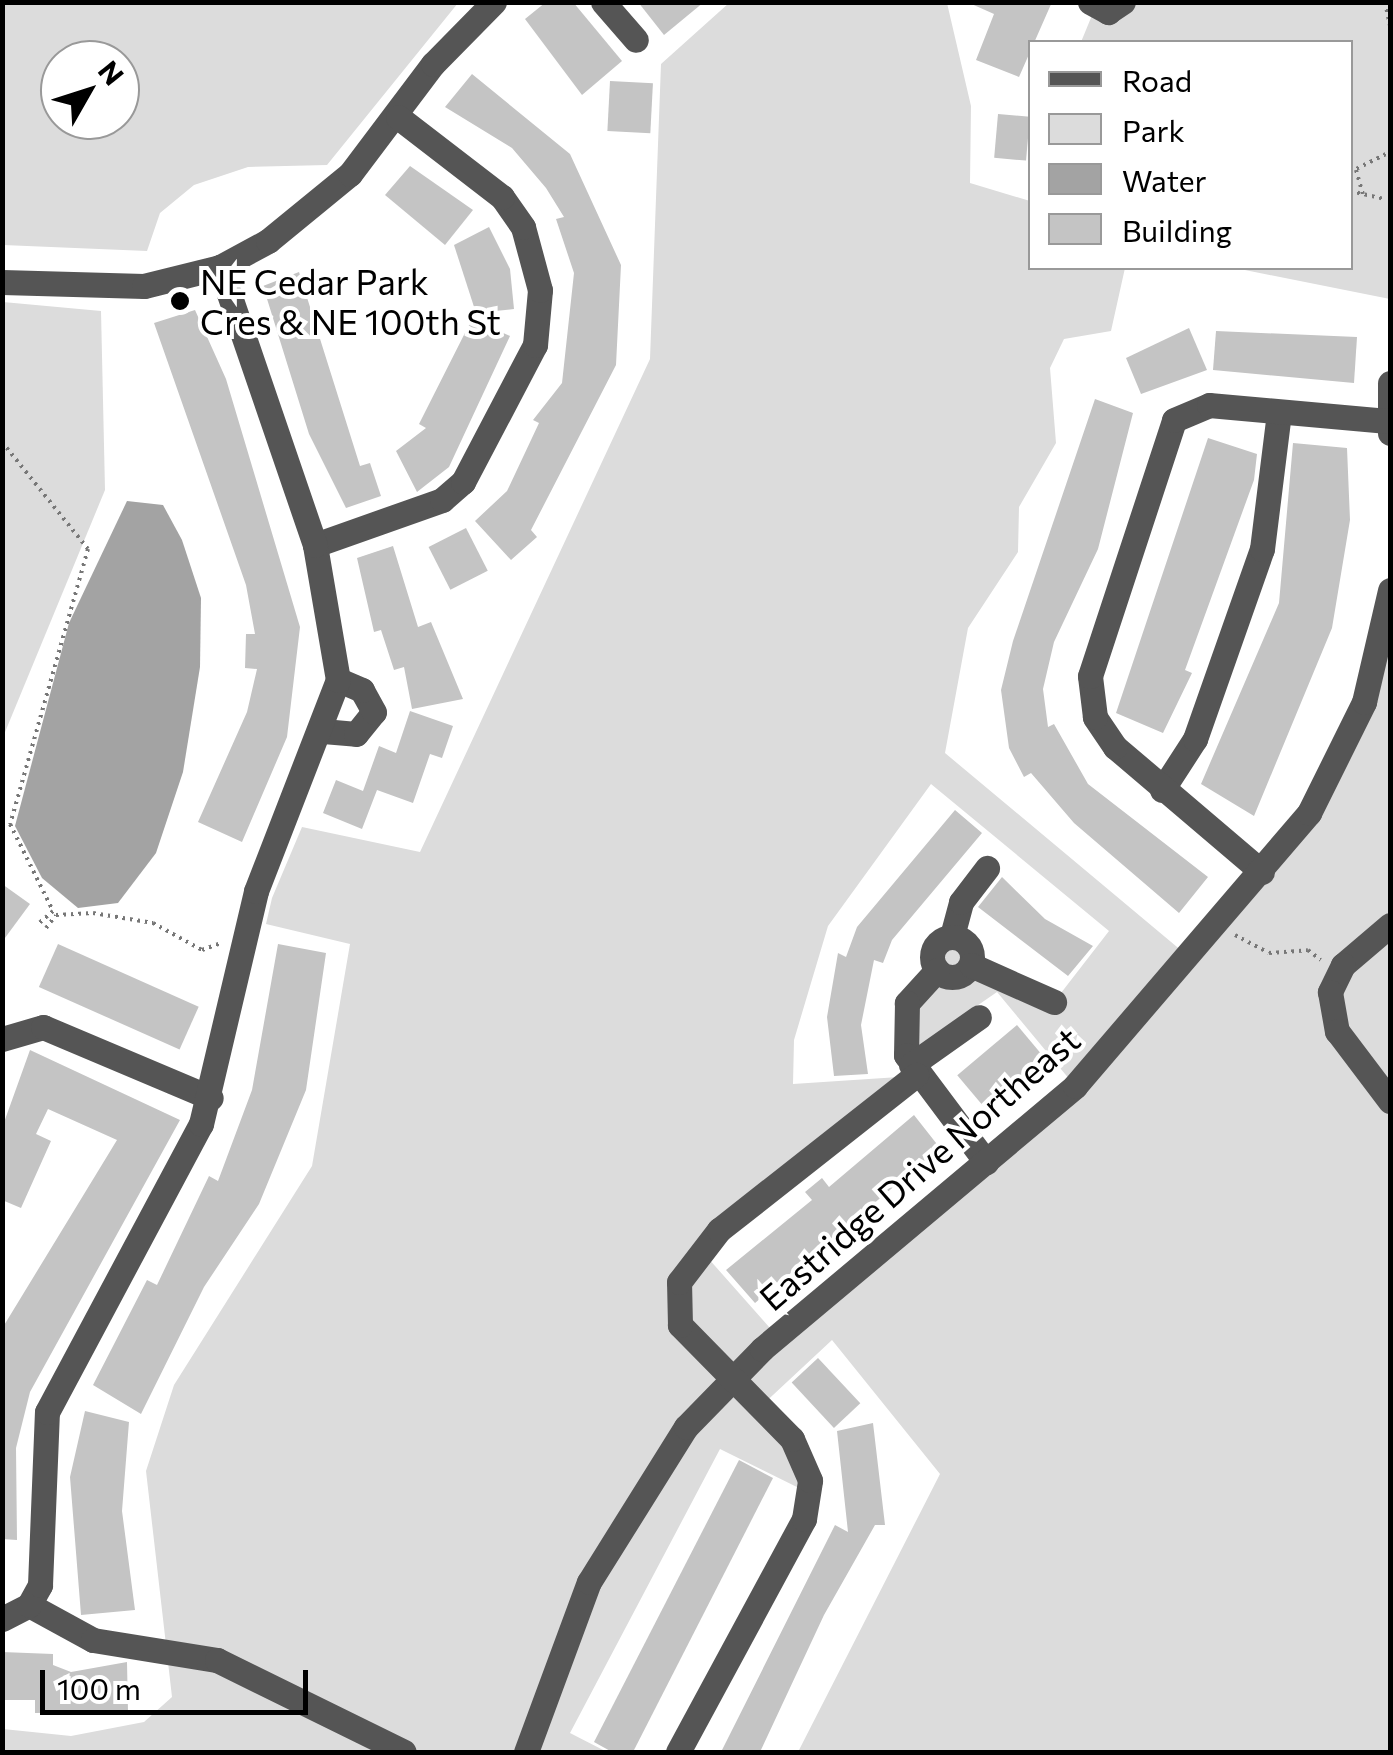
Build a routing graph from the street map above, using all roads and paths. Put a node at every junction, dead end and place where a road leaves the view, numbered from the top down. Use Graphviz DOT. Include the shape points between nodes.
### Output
graph roads {
  1 [pos="494,2"];
  2 [pos="603,2"];
  3 [pos="1090,2"];
  4 [pos="1124,2"];
  5 [pos="1385,2"];
  6 [pos="1390,21"];
  7 [pos="636,40"];
  8 [pos="398,117"];
  9 [pos="1390,152"];
  10 [pos="1353,170"];
  11 [pos="1353,192"];
  12 [pos="1363,194"];
  13 [pos="1385,199"];
  14 [pos="220,267"];
  15 [pos="2,282"];
  16 [pos="1390,383"];
  17 [pos="1279,412"];
  18 [pos="1390,421"];
  19 [pos="1390,433"];
  20 [pos="2,442"];
  21 [pos="315,546"];
  22 [pos="1390,590"];
  23 [pos="338,680"];
  24 [pos="323,731"];
  25 [pos="1162,790"];
  26 [pos="10,824"];
  27 [pos="2,825"];
  28 [pos="987,868"];
  29 [pos="1262,872"];
  30 [pos="38,924"];
  31 [pos="1390,926"];
  32 [pos="46,928"];
  33 [pos="1235,935"];
  34 [pos="952,936"];
  35 [pos="222,943"];
  36 [pos="971,965"];
  37 [pos="937,970"];
  38 [pos="1341,970"];
  39 [pos="1054,1002"];
  40 [pos="979,1016"];
  41 [pos="8,1035"];
  42 [pos="914,1070"];
  43 [pos="211,1098"];
  44 [pos="1390,1101"];
  45 [pos="986,1162"];
  46 [pos="732,1380"];
  47 [pos="30,1605"];
  48 [pos="2,1619"];
  49 [pos="404,1752"];
  50 [pos="526,1752"];
  51 [pos="678,1752"];
  1 -- 8 [label="street" via="433,64"];
  2 -- 7 [label="street"];
  3 -- 4 [label="street" via="1108,12"];
  5 -- 6 [label="path"];
  8 -- 14 [label="street" via="302,216"];
  8 -- 21 [label="street" via="502,197 534,260 535,345 463,482 442,500"];
  9 -- 10 [label="path"];
  10 -- 12 [label="path"];
  11 -- 12 [label="path"];
  12 -- 13 [label="path"];
  14 -- 15 [label="street" via="124,288"];
  14 -- 21 [label="street"];
  16 -- 18 [label="street"];
  17 -- 18 [label="street"];
  17 -- 25 [label="street" via="1262,548 1195,739"];
  17 -- 25 [label="street" via="1209,405 1182,413 1162,442 1161,476 1090,698 1102,732"];
  18 -- 19 [label="street"];
  20 -- 26 [label="path" via="88,549"];
  21 -- 23 [label="street"];
  22 -- 29 [label="street, Eastridge Drive Northeast" via="1380,656 1341,753"];
  23 -- 24 [label="street"];
  23 -- 24 [label="street" via="362,690 374,712 356,734"];
  24 -- 43 [label="street" via="256,891"];
  25 -- 29 [label="street"];
  26 -- 27 [label="path"];
  26 -- 30 [label="path" via="54,911"];
  28 -- 34 [label="street" via="961,902"];
  29 -- 45 [label="street, Eastridge Drive Northeast" via="1103,1058"];
  31 -- 38 [label="street"];
  32 -- 35 [label="path" via="56,916 93,913 153,923 202,950"];
  33 -- 38 [label="path" via="1269,954 1308,950"];
  34 -- 36 [label="street" via="969,946"];
  34 -- 37 [label="street" via="933,950"];
  36 -- 37 [label="street" via="958,977"];
  36 -- 39 [label="street"];
  37 -- 42 [label="street" via="907,1003"];
  38 -- 44 [label="street" via="1330,992 1338,1032"];
  40 -- 42 [label="street"];
  41 -- 43 [label="street" via="43,1027"];
  42 -- 45 [label="street"];
  42 -- 46 [label="street" via="709,1239 684,1272 680,1325"];
  43 -- 47 [label="street" via="47,1412 40,1585"];
  45 -- 46 [label="street, Eastridge Drive Northeast"];
  46 -- 50 [label="street, Eastridge Drive Northeast" via="686,1427 620,1524 554,1657"];
  46 -- 51 [label="street" via="792,1438 809,1502"];
  47 -- 48 [label="street"];
  47 -- 49 [label="street" via="93,1640 217,1660"];
}
